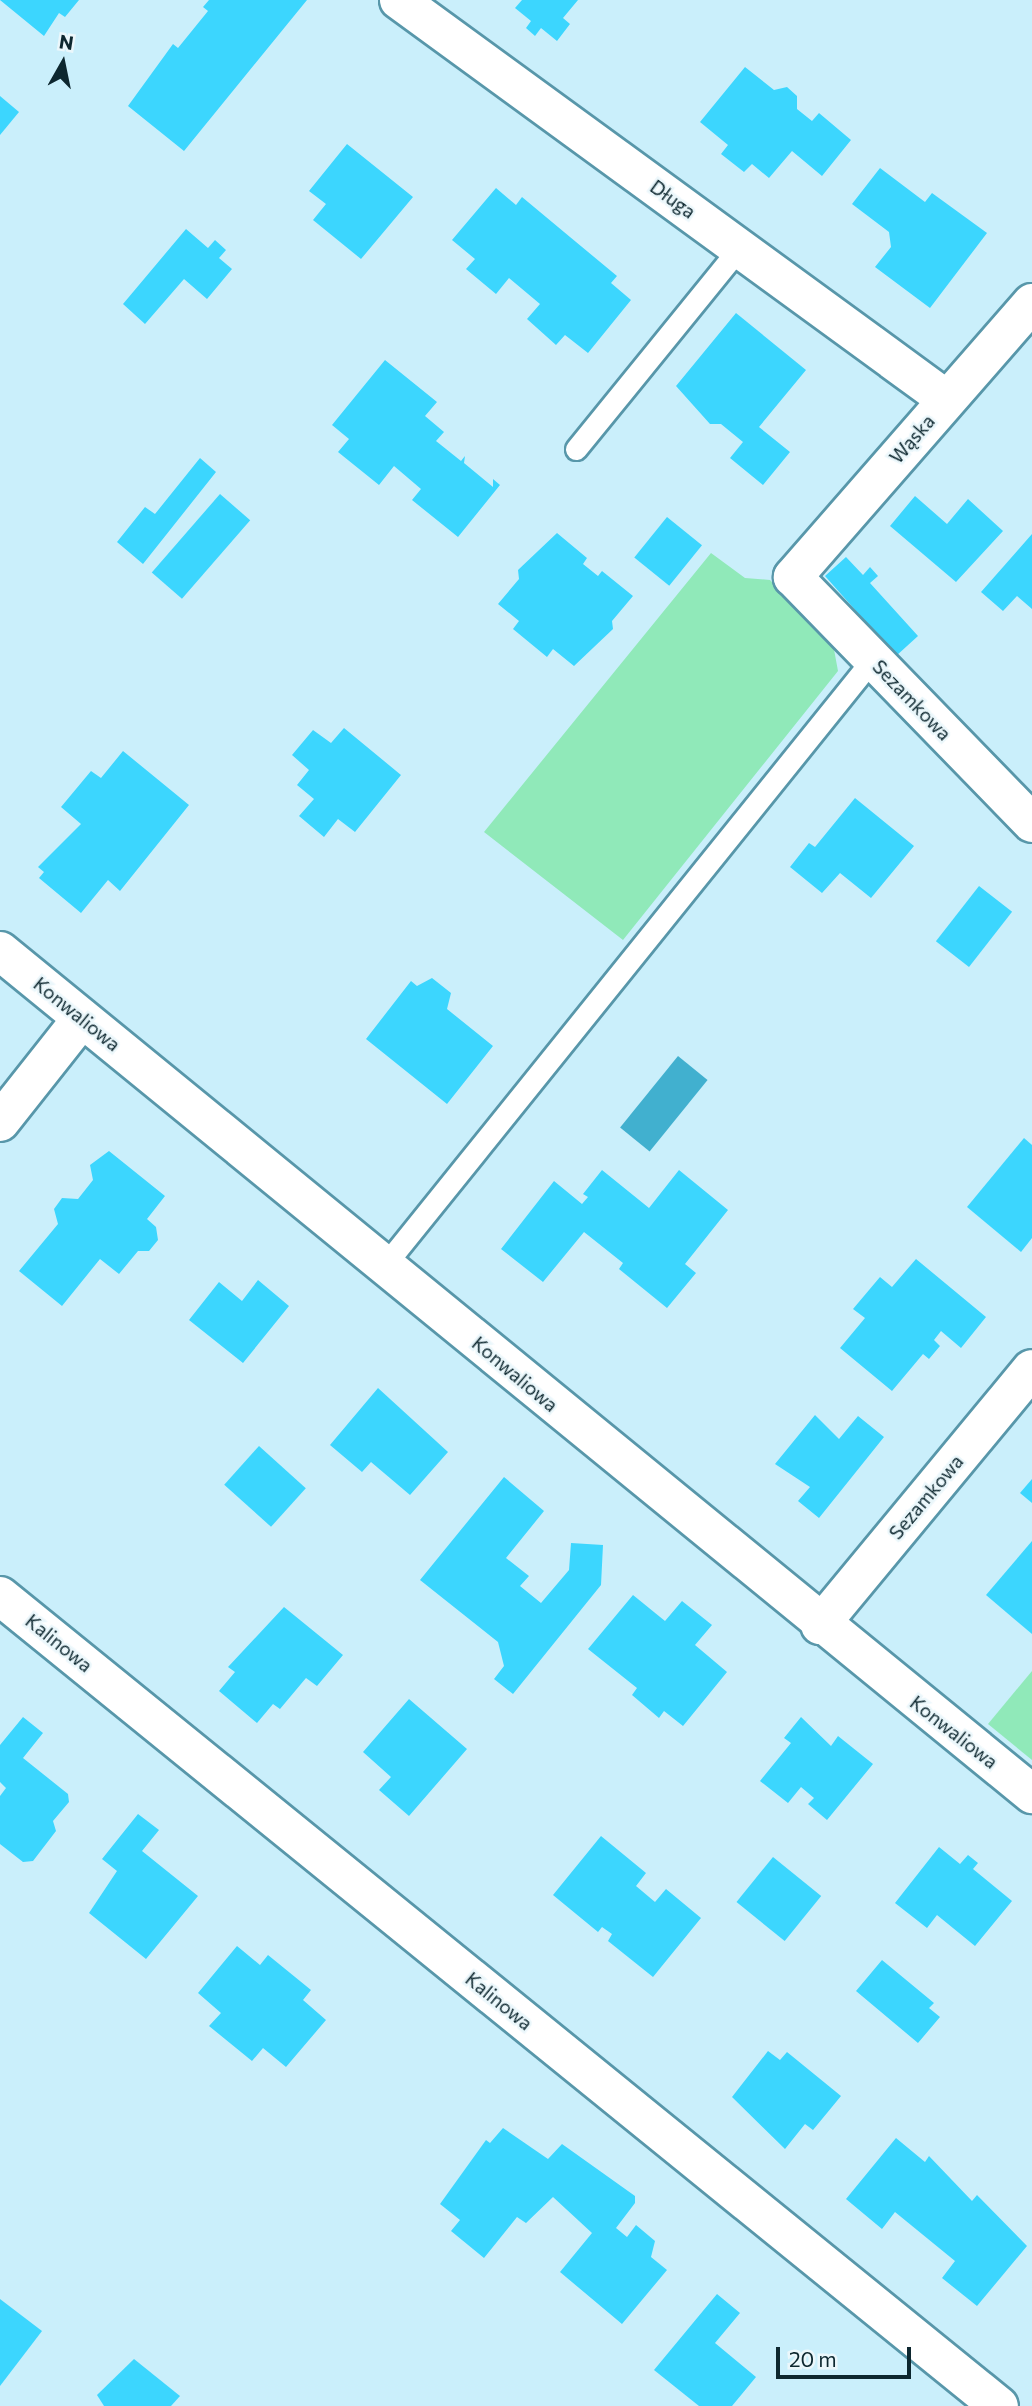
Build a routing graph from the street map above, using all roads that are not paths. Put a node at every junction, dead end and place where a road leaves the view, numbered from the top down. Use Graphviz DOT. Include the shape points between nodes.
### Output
graph roads {
  1 [pos="399,0"];
  2 [pos="740,247"];
  3 [pos="1032,303"];
  4 [pos="946,399"];
  5 [pos="576,449"];
  6 [pos="793,577"];
  7 [pos="873,660"];
  8 [pos="1032,823"];
  9 [pos="0,951"];
  10 [pos="82,1018"];
  11 [pos="0,1122"];
  12 [pos="384,1266"];
  13 [pos="1032,1369"];
  14 [pos="0,1595"];
  15 [pos="820,1625"];
  16 [pos="1032,1794"];
  17 [pos="999,2406"];
  1 -- 2 [label="street, Długa"];
  2 -- 4 [label="street, Długa"];
  2 -- 5 [label="lane"];
  3 -- 4 [label="street, Wąska"];
  4 -- 6 [label="street, Wąska"];
  6 -- 7 [label="street, Sezamkowa"];
  7 -- 8 [label="street, Sezamkowa"];
  7 -- 12 [label="lane"];
  9 -- 10 [label="street, Konwaliowa"];
  10 -- 11 [label="street"];
  10 -- 12 [label="street, Konwaliowa"];
  12 -- 15 [label="street, Konwaliowa"];
  13 -- 15 [label="street, Sezamkowa"];
  14 -- 17 [label="street, Kalinowa"];
  15 -- 16 [label="street, Konwaliowa"];
}
